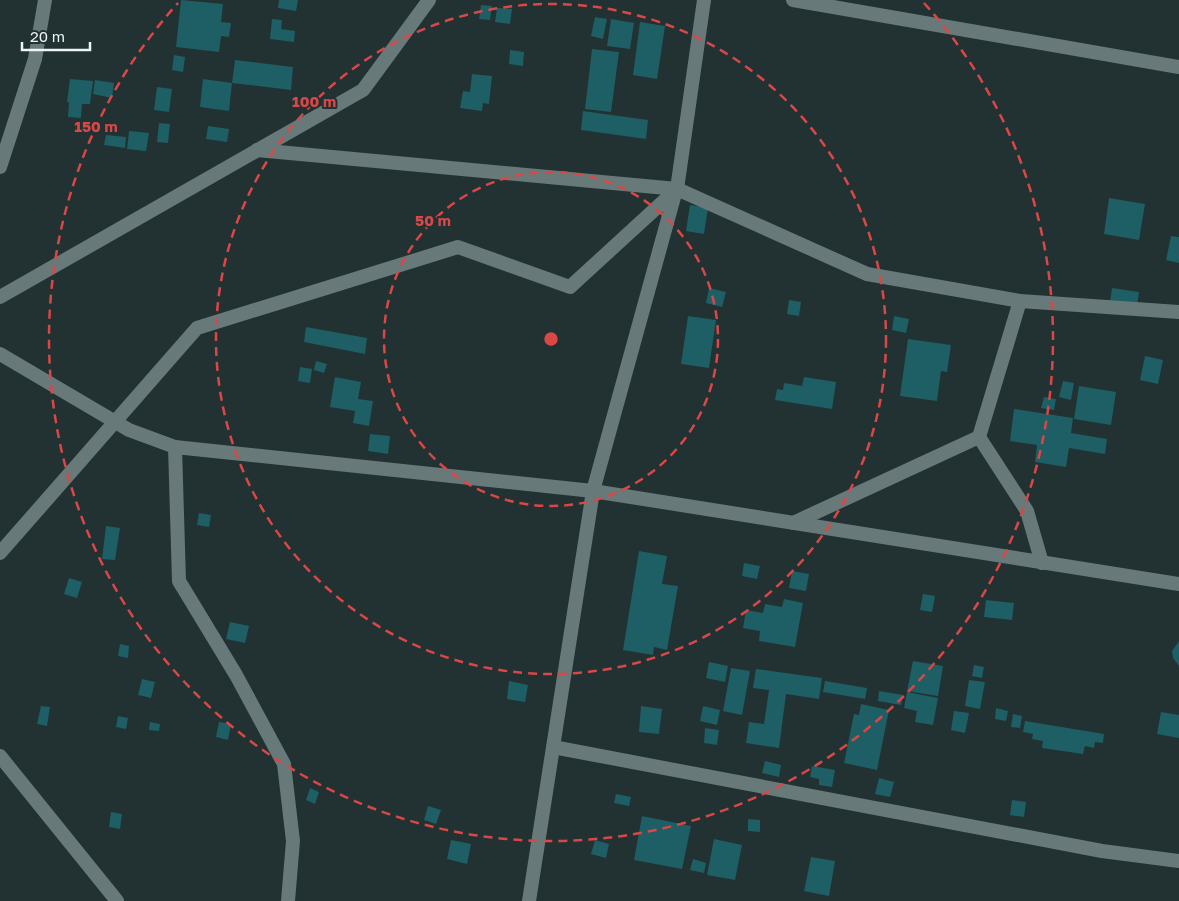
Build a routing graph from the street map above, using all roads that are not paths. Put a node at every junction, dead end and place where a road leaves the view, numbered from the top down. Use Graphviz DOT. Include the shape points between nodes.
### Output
graph roads {
  1 [pos="45,0"];
  2 [pos="429,0"];
  3 [pos="704,0"];
  4 [pos="792,0"];
  5 [pos="1179,67"];
  6 [pos="257,150"];
  7 [pos="0,167"];
  8 [pos="676,189"];
  9 [pos="0,297"];
  10 [pos="1020,301"];
  11 [pos="1179,312"];
  12 [pos="0,354"];
  13 [pos="116,422"];
  14 [pos="979,437"];
  15 [pos="175,447"];
  16 [pos="593,491"];
  17 [pos="793,523"];
  18 [pos="0,553"];
  19 [pos="1042,563"];
  20 [pos="1179,584"];
  21 [pos="553,747"];
  22 [pos="0,756"];
  23 [pos="1179,861"];
  24 [pos="117,901"];
  25 [pos="288,901"];
  26 [pos="529,901"];
  1 -- 7 [label="street" via="35,59"];
  2 -- 6 [label="street" via="363,90"];
  3 -- 8 [label="street"];
  4 -- 5 [label="street"];
  6 -- 8 [label="street"];
  6 -- 9 [label="street"];
  8 -- 10 [label="street" via="866,274"];
  8 -- 13 [label="street" via="570,287 458,248 197,328"];
  8 -- 16 [label="street"];
  10 -- 11 [label="street"];
  10 -- 14 [label="street"];
  12 -- 13 [label="street"];
  13 -- 15 [label="street"];
  13 -- 18 [label="street"];
  14 -- 17 [label="street"];
  14 -- 19 [label="street" via="1027,511"];
  15 -- 16 [label="street"];
  15 -- 25 [label="street" via="179,581 284,764 293,841"];
  16 -- 17 [label="street"];
  16 -- 21 [label="street"];
  17 -- 19 [label="street"];
  19 -- 20 [label="street"];
  21 -- 23 [label="street" via="1102,851"];
  21 -- 26 [label="street"];
  22 -- 24 [label="street"];
}
